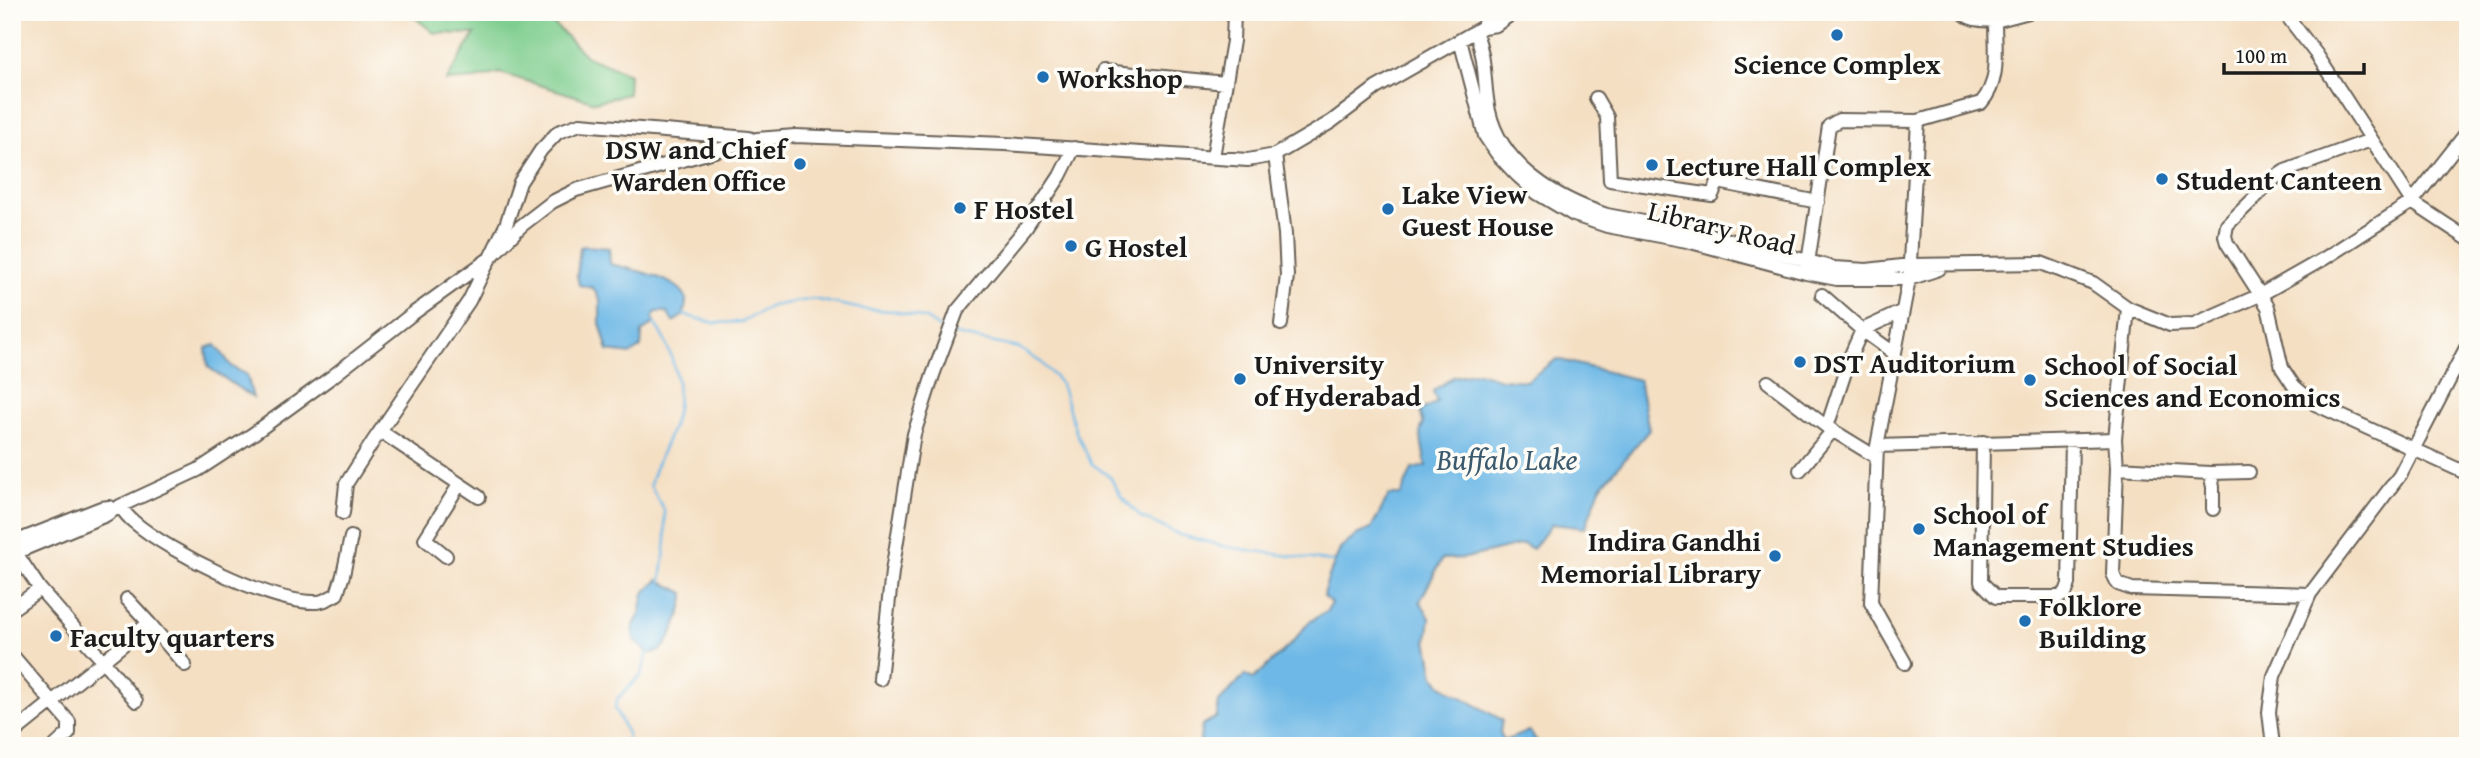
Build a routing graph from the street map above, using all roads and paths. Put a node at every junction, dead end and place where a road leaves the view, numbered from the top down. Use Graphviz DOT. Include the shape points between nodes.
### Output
graph roads {
  1 [pos="1234,12"];
  2 [pos="1491,12"];
  3 [pos="1514,12"];
  4 [pos="1962,12"];
  5 [pos="2029,12"];
  6 [pos="2284,12"];
  7 [pos="1994,21"];
  8 [pos="1479,29"];
  9 [pos="1460,40"];
  10 [pos="1103,71"];
  11 [pos="1226,83"];
  12 [pos="1596,98"];
  13 [pos="1918,121"];
  14 [pos="2468,131"];
  15 [pos="757,139"];
  16 [pos="2371,140"];
  17 [pos="1074,148"];
  18 [pos="1275,155"];
  19 [pos="1213,157"];
  20 [pos="1818,202"];
  21 [pos="2412,202"];
  22 [pos="2468,239"];
  23 [pos="490,258"];
  24 [pos="1910,265"];
  25 [pos="1948,265"];
  26 [pos="1807,267"];
  27 [pos="1909,279"];
  28 [pos="1822,295"];
  29 [pos="2260,295"];
  30 [pos="2128,308"];
  31 [pos="1903,311"];
  32 [pos="1281,324"];
  33 [pos="1862,331"];
  34 [pos="2468,345"];
  35 [pos="1894,353"];
  36 [pos="1768,382"];
  37 [pos="1830,429"];
  38 [pos="380,431"];
  39 [pos="2115,439"];
  40 [pos="2072,441"];
  41 [pos="1983,442"];
  42 [pos="2412,448"];
  43 [pos="1877,452"];
  44 [pos="2117,468"];
  45 [pos="1800,470"];
  46 [pos="2249,472"];
  47 [pos="2217,473"];
  48 [pos="2468,474"];
  49 [pos="458,485"];
  50 [pos="479,497"];
  51 [pos="120,506"];
  52 [pos="2213,509"];
  53 [pos="344,513"];
  54 [pos="351,537"];
  55 [pos="13,549"];
  56 [pos="446,556"];
  57 [pos="40,589"];
  58 [pos="2310,594"];
  59 [pos="127,599"];
  60 [pos="12,609"];
  61 [pos="149,623"];
  62 [pos="12,655"];
  63 [pos="103,661"];
  64 [pos="1905,663"];
  65 [pos="185,665"];
  66 [pos="880,679"];
  67 [pos="135,701"];
  68 [pos="52,702"];
  69 [pos="12,734"];
  70 [pos="55,746"];
  71 [pos="2273,746"];
  1 -- 11 [label="street"];
  2 -- 8 [label="street"];
  3 -- 8 [label="street" via="1496,25"];
  4 -- 7 [label="street"];
  5 -- 7 [label="street"];
  6 -- 16 [label="street"];
  7 -- 13 [label="street" via="1995,79 1988,96 1969,108"];
  8 -- 9 [label="street"];
  8 -- 26 [label="street" via="1489,112 1496,133 1515,160 1541,183 1606,215 1732,240"];
  9 -- 18 [label="street" via="1376,88"];
  9 -- 26 [label="street, Library Road" via="1485,136 1497,155 1537,193 1574,215 1607,226"];
  10 -- 11 [label="street"];
  11 -- 19 [label="street"];
  12 -- 20 [label="street" via="1607,117 1610,180 1712,195 1718,182"];
  13 -- 20 [label="street" via="1839,120 1829,126"];
  13 -- 24 [label="street"];
  14 -- 21 [label="street"];
  15 -- 17 [label="street" via="836,137"];
  15 -- 23 [label="street" via="576,190 521,226"];
  15 -- 23 [label="street" via="580,124 558,132 520,182"];
  16 -- 21 [label="street"];
  16 -- 29 [label="street" via="2276,177 2227,225 2227,243"];
  17 -- 19 [label="street"];
  17 -- 66 [label="street" via="1025,229 957,311 933,375 914,434"];
  18 -- 19 [label="street" via="1248,160"];
  18 -- 32 [label="street" via="1287,276"];
  20 -- 26 [label="street"];
  21 -- 22 [label="street"];
  21 -- 29 [label="street"];
  23 -- 38 [label="street" via="469,301"];
  23 -- 51 [label="street" via="253,434 198,470"];
  24 -- 25 [label="street"];
  24 -- 26 [label="street"];
  24 -- 27 [label="street"];
  25 -- 27 [label="street, Library Road"];
  25 -- 30 [label="street" via="2041,263 2093,283"];
  26 -- 27 [label="street, Library Road" via="1837,279"];
  27 -- 31 [label="street"];
  28 -- 33 [label="street"];
  29 -- 30 [label="street" via="2194,324 2170,325"];
  29 -- 42 [label="street" via="2268,307 2282,368 2294,386 2315,404"];
  30 -- 39 [label="street"];
  31 -- 33 [label="street"];
  31 -- 35 [label="street"];
  33 -- 35 [label="street"];
  33 -- 37 [label="street"];
  34 -- 42 [label="street"];
  35 -- 43 [label="street"];
  36 -- 37 [label="street"];
  37 -- 43 [label="street"];
  37 -- 45 [label="street"];
  38 -- 49 [label="street"];
  38 -- 53 [label="street" via="346,484"];
  39 -- 40 [label="street"];
  39 -- 44 [label="street"];
  40 -- 41 [label="street"];
  40 -- 41 [label="street" via="2069,584 2060,597 1996,597 1981,582"];
  41 -- 43 [label="street"];
  42 -- 48 [label="street"];
  42 -- 58 [label="street" via="2400,475"];
  43 -- 64 [label="street" via="1871,603"];
  44 -- 47 [label="street"];
  44 -- 58 [label="street" via="2113,574 2118,584 2132,589"];
  46 -- 47 [label="street"];
  47 -- 52 [label="street"];
  49 -- 50 [label="street"];
  49 -- 56 [label="street" via="425,539"];
  51 -- 54 [label="street" via="134,522 190,558 261,591 320,603 337,594"];
  51 -- 55 [label="street"];
  55 -- 57 [label="street"];
  57 -- 60 [label="street"];
  57 -- 63 [label="street"];
  58 -- 71 [label="street" via="2274,676 2269,712"];
  59 -- 61 [label="street"];
  61 -- 63 [label="street"];
  61 -- 65 [label="street"];
  62 -- 68 [label="street"];
  63 -- 67 [label="street"];
  63 -- 68 [label="street"];
  68 -- 69 [label="street"];
  68 -- 70 [label="street" via="71,728"];
}
